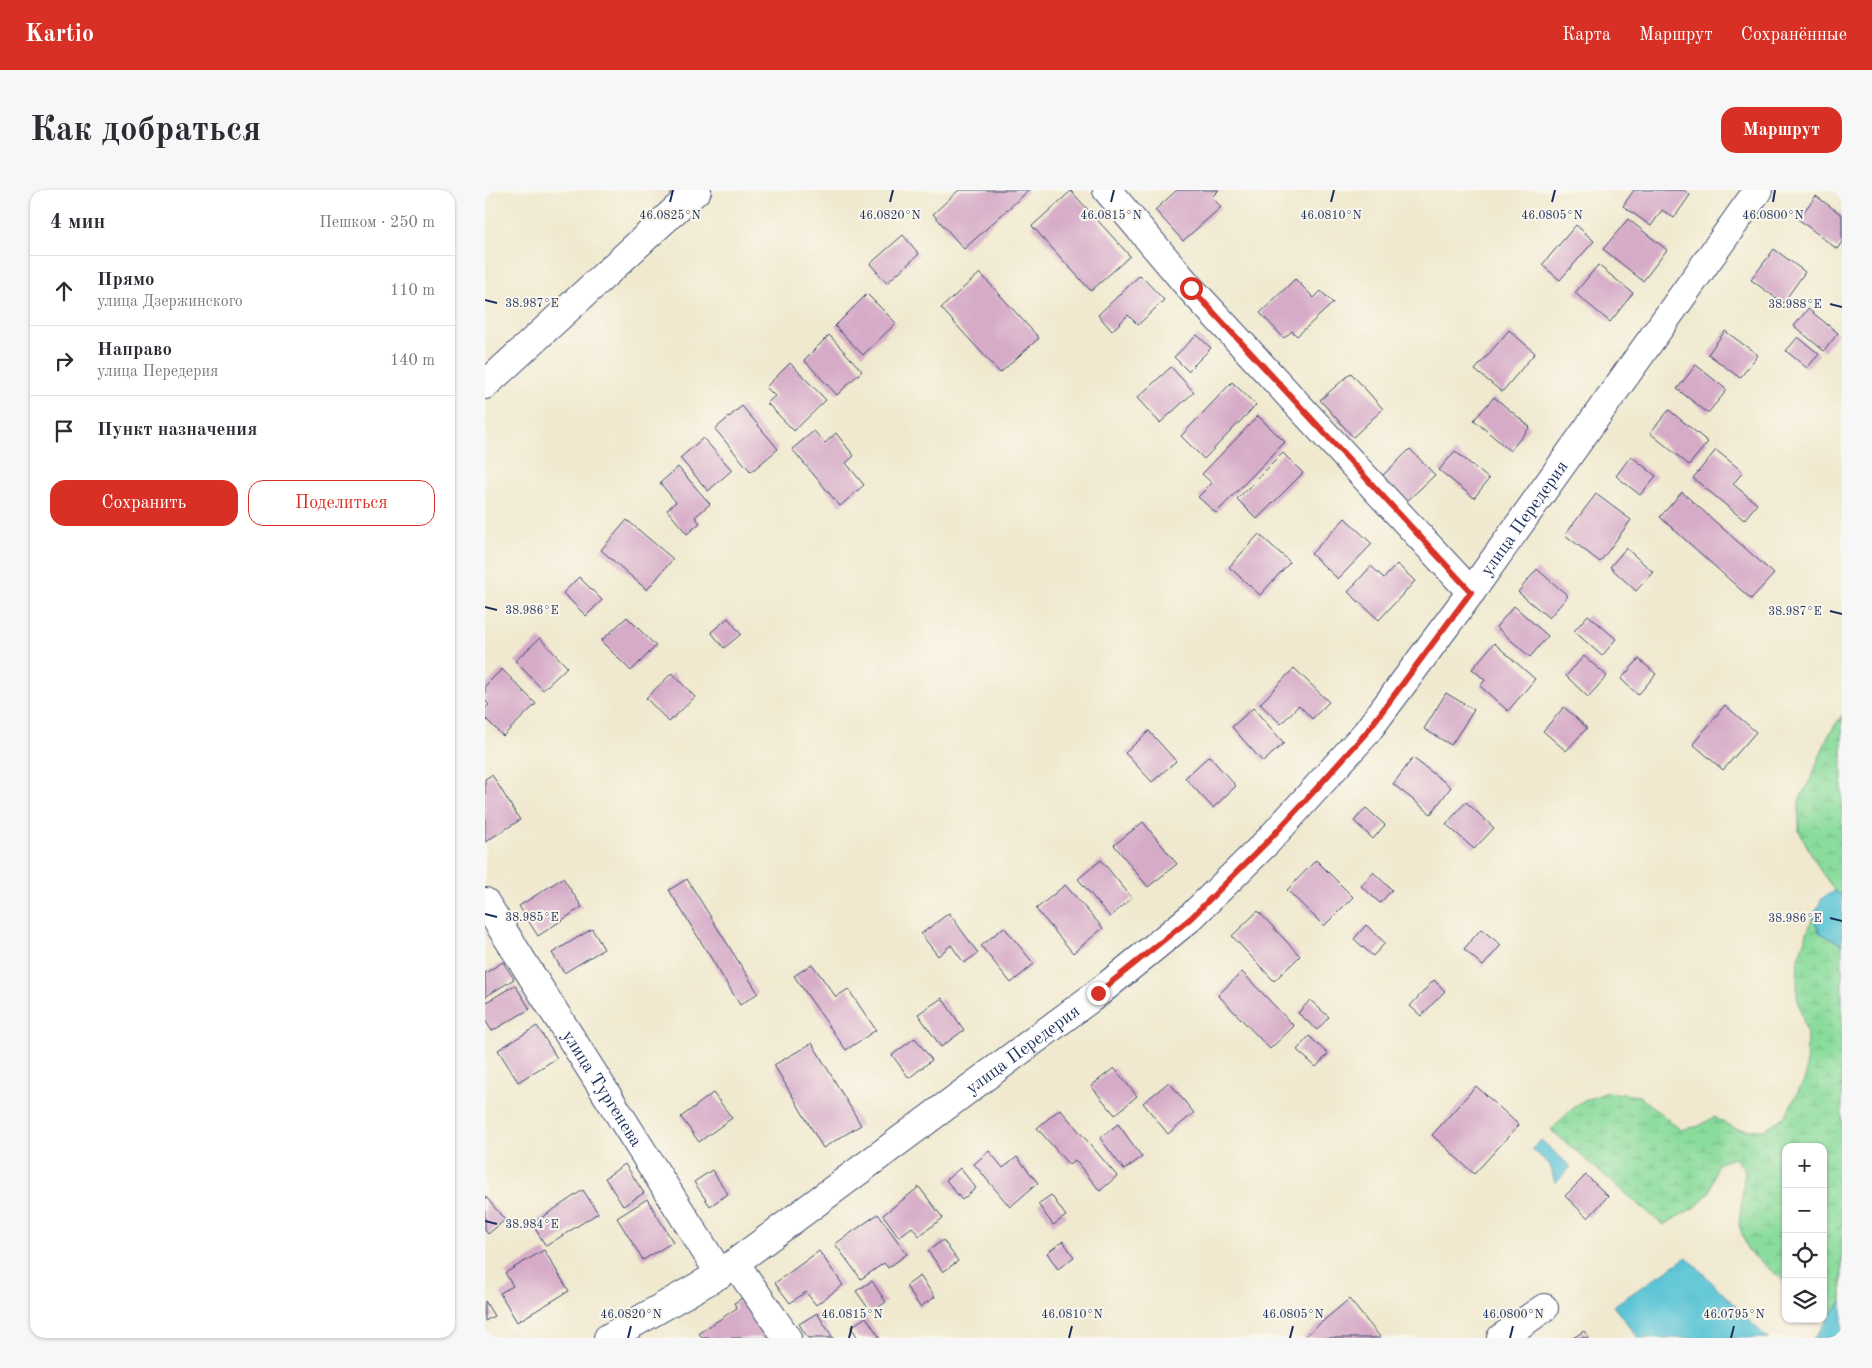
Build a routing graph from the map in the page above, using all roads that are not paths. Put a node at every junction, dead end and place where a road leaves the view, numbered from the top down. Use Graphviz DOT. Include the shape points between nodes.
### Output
graph roads {
  1 [pos="697,190"];
  2 [pos="1107,190"];
  3 [pos="1758,190"];
  4 [pos="485,384"];
  5 [pos="1471,592"];
  6 [pos="485,902"];
  7 [pos="728,1269"];
  8 [pos="1544,1308"];
  9 [pos="607,1338"];
  10 [pos="787,1338"];
  11 [pos="1501,1338"];
  1 -- 4 [label="street"];
  2 -- 5 [label="street" via="1191,288"];
  3 -- 5 [label="street, улица Передерия"];
  5 -- 7 [label="street, улица Передерия" via="1360,740 1268,841 1191,918 1098,993"];
  6 -- 7 [label="street, улица Тургенева"];
  7 -- 9 [label="street, улица Передерия"];
  7 -- 10 [label="street, улица Тургенева"];
  8 -- 11 [label="street"];
}
